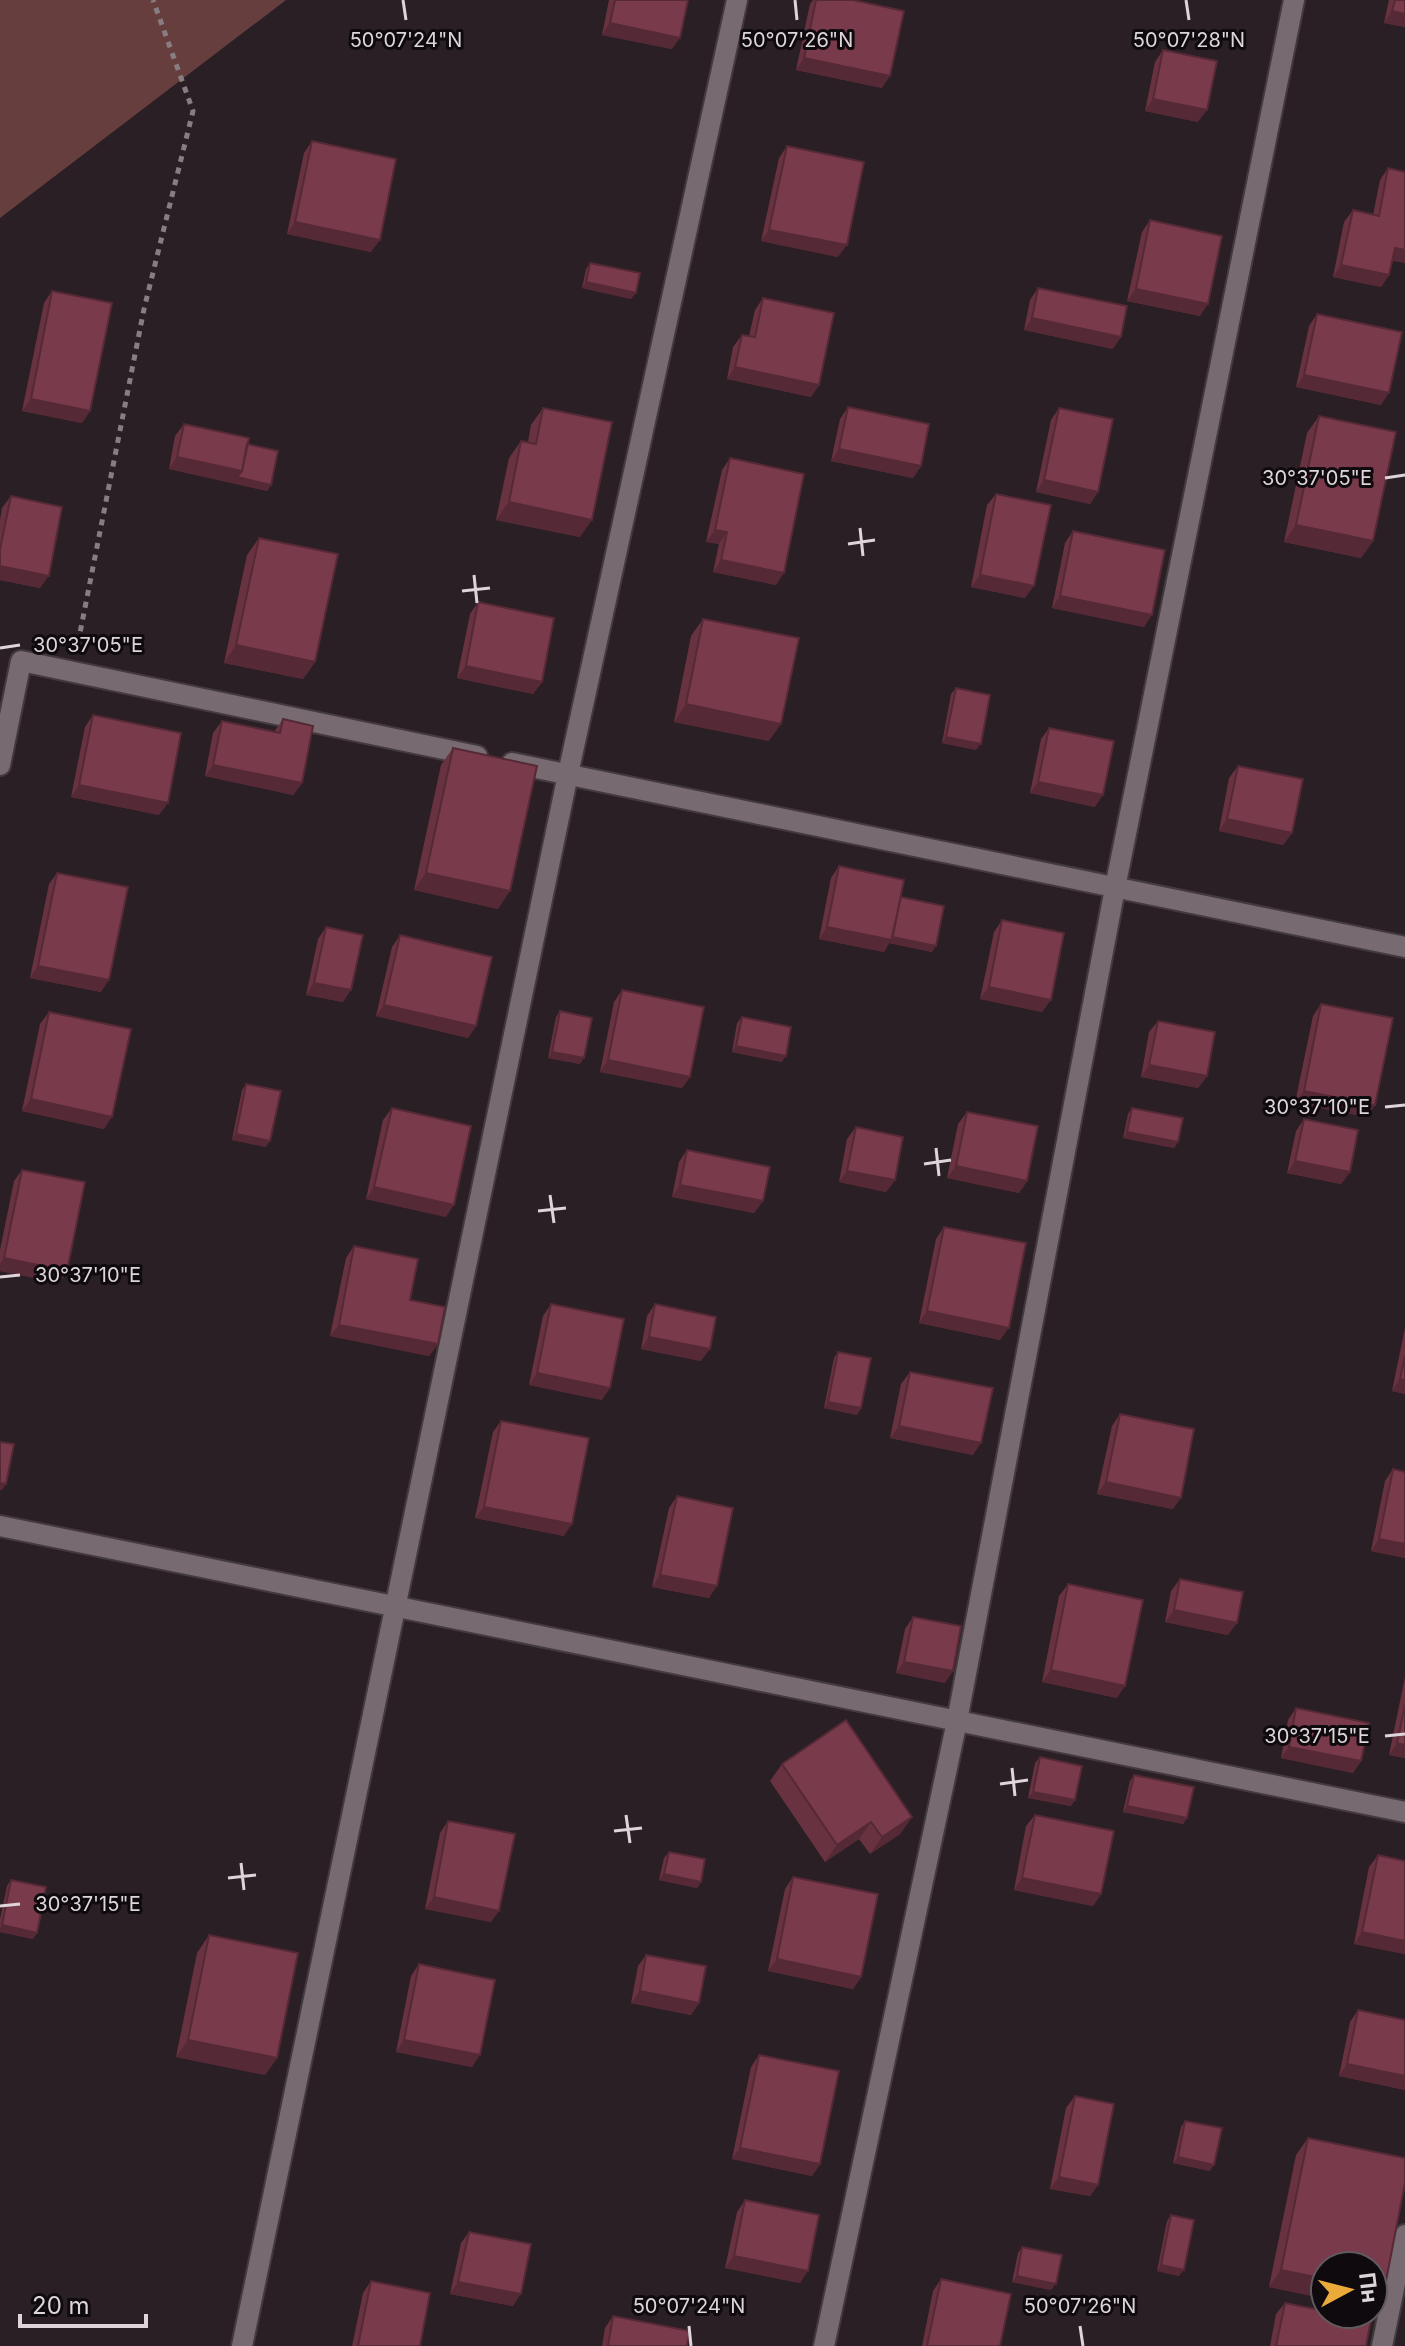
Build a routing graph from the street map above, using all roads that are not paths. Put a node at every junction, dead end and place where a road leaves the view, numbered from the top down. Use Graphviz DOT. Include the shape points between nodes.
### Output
graph roads {
  1 [pos="737,0"];
  2 [pos="1294,0"];
  3 [pos="0,765"];
  4 [pos="568,774"];
  5 [pos="1115,888"];
  6 [pos="1405,947"];
  7 [pos="0,1526"];
  8 [pos="395,1607"];
  9 [pos="957,1721"];
  10 [pos="1405,1812"];
  11 [pos="1405,2235"];
  12 [pos="242,2346"];
  13 [pos="824,2346"];
  14 [pos="1382,2346"];
  1 -- 4 [label="street"];
  2 -- 5 [label="street"];
  3 -- 4 [label="street" via="21,661"];
  4 -- 5 [label="street"];
  4 -- 8 [label="street"];
  5 -- 6 [label="street"];
  5 -- 9 [label="street"];
  7 -- 8 [label="street"];
  8 -- 9 [label="street"];
  8 -- 12 [label="street"];
  9 -- 10 [label="street"];
  9 -- 13 [label="street"];
  11 -- 14 [label="street"];
}
